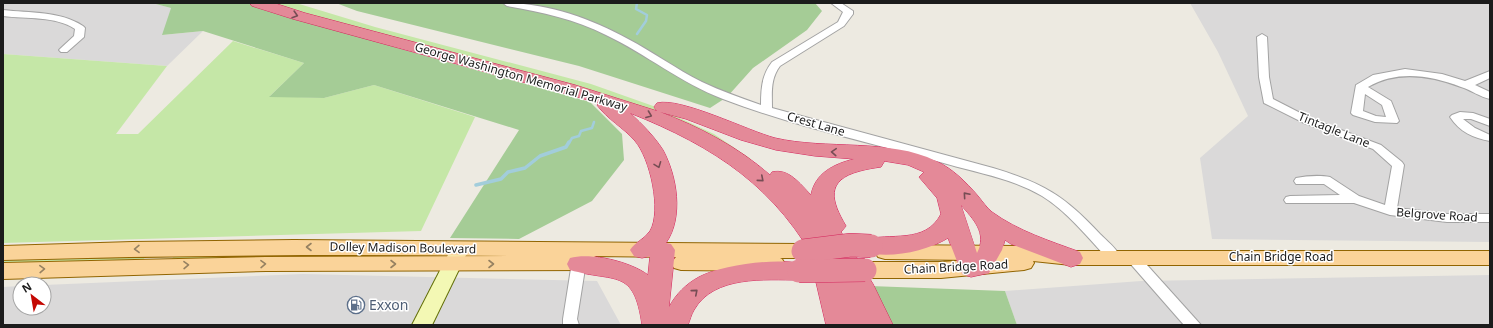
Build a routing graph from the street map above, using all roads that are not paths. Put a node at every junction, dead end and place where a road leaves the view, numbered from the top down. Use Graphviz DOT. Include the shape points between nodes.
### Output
graph roads {
  1 [pos="258,3"];
  2 [pos="304,3"];
  3 [pos="507,3"];
  4 [pos="835,3"];
  5 [pos="3,13"];
  6 [pos="1262,37"];
  7 [pos="64,50"];
  8 [pos="1490,74"];
  9 [pos="1466,85"];
  10 [pos="1360,87"];
  11 [pos="567,89"];
  12 [pos="1490,96"];
  13 [pos="664,107"];
  14 [pos="767,110"];
  15 [pos="1490,123"];
  16 [pos="1490,138"];
  17 [pos="1300,181"];
  18 [pos="1355,199"];
  19 [pos="1290,200"];
  20 [pos="1390,211"];
  21 [pos="953,213"];
  22 [pos="984,217"];
  23 [pos="1490,218"];
  24 [pos="167,248"];
  25 [pos="3,253"];
  26 [pos="656,254"];
  27 [pos="456,256"];
  28 [pos="801,256"];
  29 [pos="580,257"];
  30 [pos="1071,258"];
  31 [pos="1124,258"];
  32 [pos="1490,258"];
  33 [pos="875,259"];
  34 [pos="976,260"];
  35 [pos="154,266"];
  36 [pos="3,271"];
  37 [pos="870,302"];
  38 [pos="662,324"];
  39 [pos="422,325"];
  40 [pos="571,325"];
  41 [pos="839,325"];
  42 [pos="860,325"];
  43 [pos="880,325"];
  44 [pos="1193,325"];
  1 -- 11 [label="highway, George Washington Memorial Parkway, one-way"];
  2 -- 13 [label="highway, George Washington Memorial Parkway" via="567,74"];
  3 -- 14 [label="street, Crest Lane" via="571,18 602,30 709,90"];
  4 -- 14 [label="street" via="848,11 841,24 771,69 767,80"];
  5 -- 7 [label="street" via="76,24 80,28 79,38"];
  6 -- 20 [label="street, Tintagle Lane" via="1268,100 1308,121 1377,147 1398,165"];
  8 -- 9 [label="street"];
  9 -- 10 [label="street" via="1442,77 1405,72 1377,76"];
  9 -- 12 [label="street"];
  11 -- 26 [label="highway, one-way" via="606,105 618,113 634,127 652,150 661,172 664,189 663,225 658,237"];
  11 -- 28 [label="highway, George Washington Memorial Parkway, one-way" via="658,118 729,154 758,175 797,215"];
  22 -- 13 [label="highway, one-way" via="948,178 915,160 885,154 819,150 780,144 739,134 701,118"];
  13 -- 37 [label="highway, George Washington Memorial Parkway" via="726,137 783,180 813,211 831,235"];
  14 -- 31 [label="street, Crest Lane" via="1015,179 1058,202"];
  15 -- 16 [label="street" via="1472,115 1463,114 1456,117 1472,131"];
  17 -- 18 [label="street" via="1326,180"];
  18 -- 19 [label="street, Belgrove Road"];
  18 -- 20 [label="street, Belgrove Road"];
  20 -- 23 [label="street, Belgrove Road" via="1447,218"];
  21 -- 33 [label="highway" via="938,233 925,240 902,245"];
  21 -- 34 [label="highway"];
  21 -- 37 [label="highway" via="946,194 938,183 921,171 903,165 878,162 858,164 840,170 830,178 822,191 824,205 845,243"];
  22 -- 30 [label="highway" via="1019,238"];
  22 -- 34 [label="highway" via="990,226 993,245"];
  24 -- 25 [label="main road, Dolley Madison Boulevard, one-way"];
  27 -- 24 [label="main road, Dolley Madison Boulevard, one-way" via="294,247"];
  24 -- 35 [label="main road"];
  26 -- 28 [label="main road, Dolley Madison Boulevard"];
  26 -- 29 [label="main road, Dolley Madison Boulevard" via="613,262"];
  26 -- 38 [label="highway"];
  27 -- 29 [label="main road, Dolley Madison Boulevard"];
  35 -- 27 [label="main road, Dolley Madison Boulevard, one-way"];
  27 -- 39 [label="main road"];
  28 -- 33 [label="highway, bridge"];
  38 -- 28 [label="highway, one-way" via="680,311 696,291 712,281"];
  28 -- 41 [label="highway" via="832,296"];
  28 -- 42 [label="highway, George Washington Memorial Parkway" via="842,287"];
  29 -- 38 [label="highway" via="640,282 647,290"];
  29 -- 40 [label="street"];
  30 -- 31 [label="main road, Chain Bridge Road"];
  30 -- 34 [label="main road, Chain Bridge Road"];
  31 -- 32 [label="main road, Chain Bridge Road"];
  31 -- 44 [label="street, Crest Lane"];
  33 -- 34 [label="main road, Chain Bridge Road" via="932,271"];
  36 -- 35 [label="main road, Dolley Madison Boulevard, one-way"];
  37 -- 43 [label="highway, George Washington Memorial Parkway"];
}
